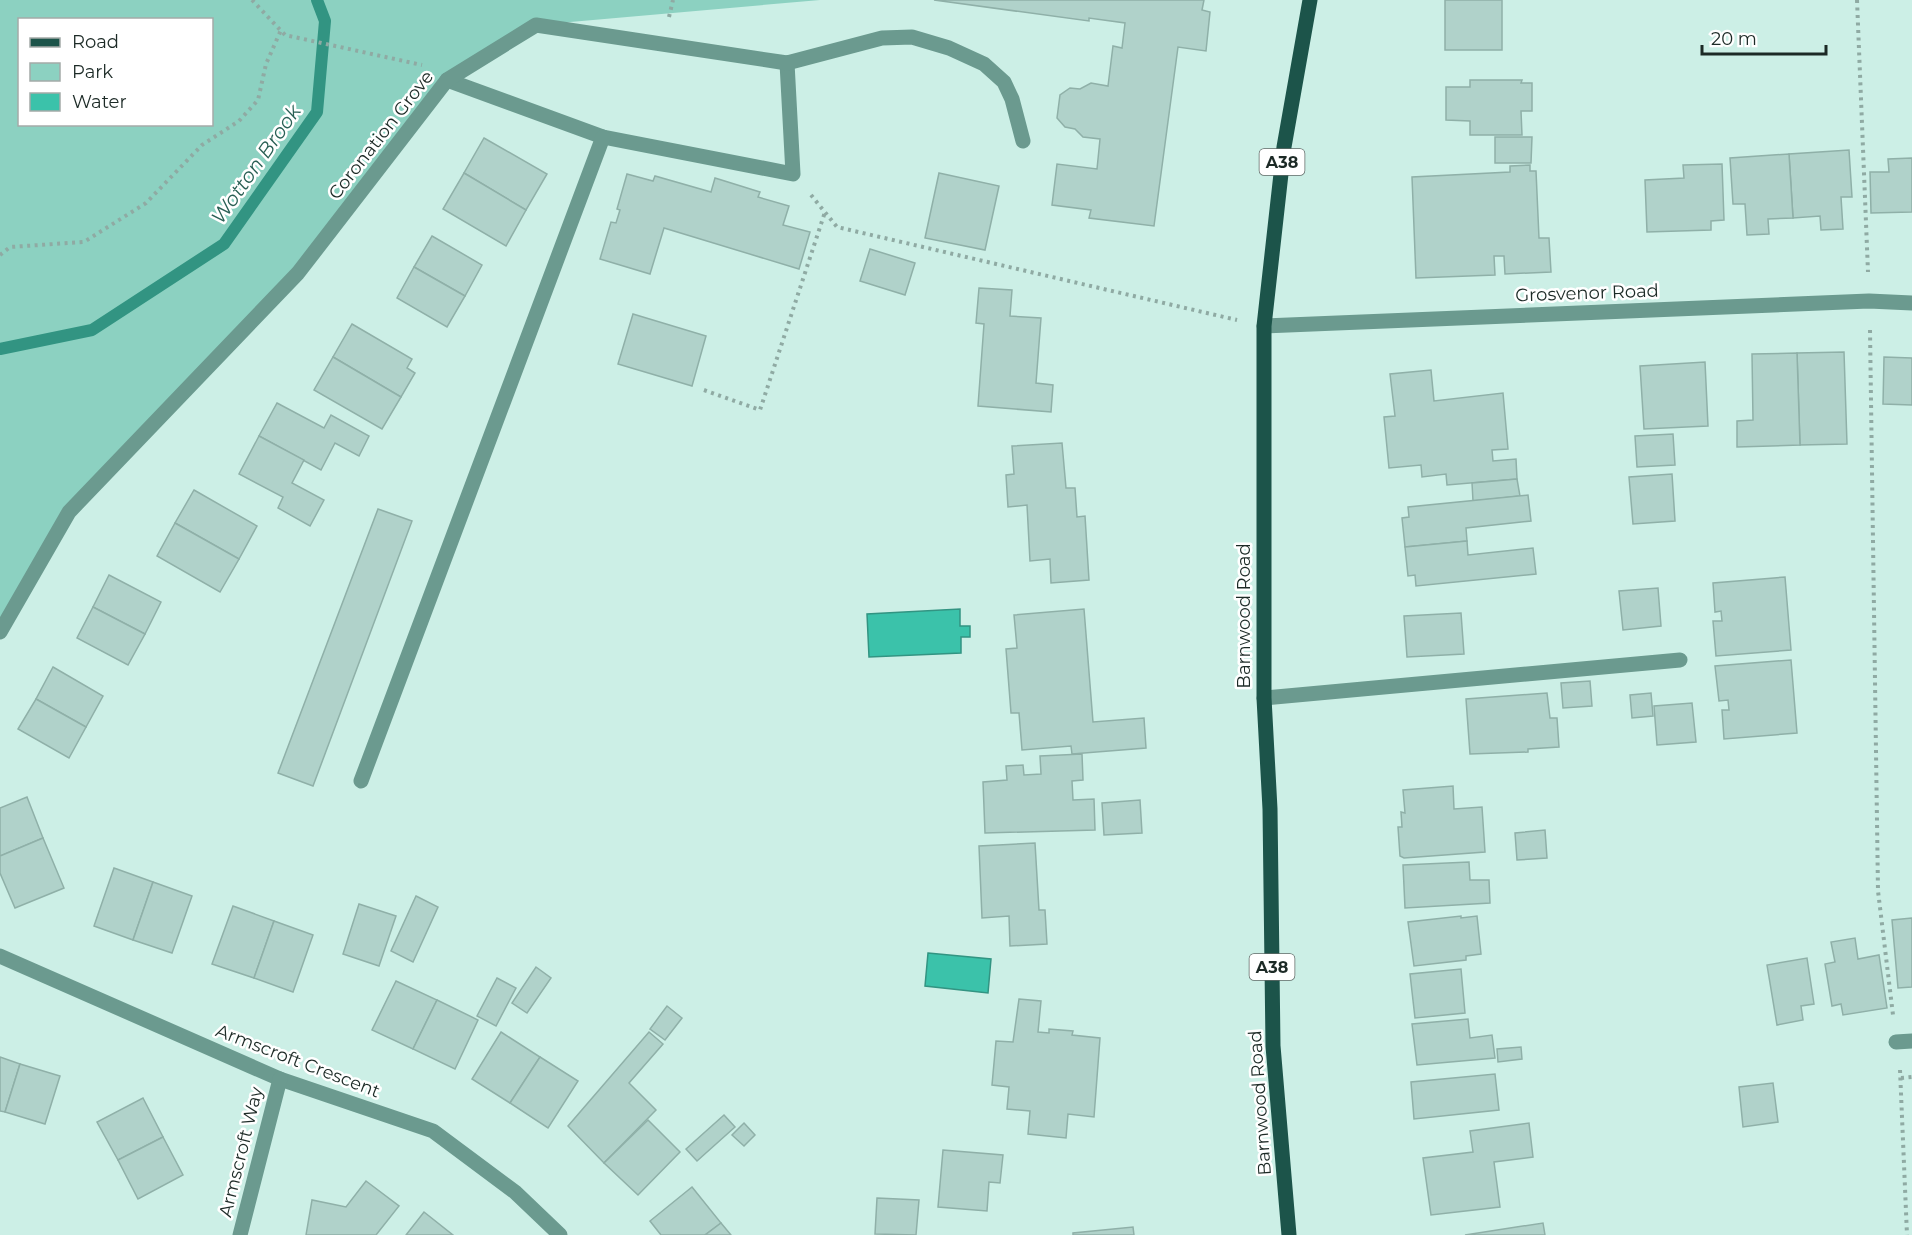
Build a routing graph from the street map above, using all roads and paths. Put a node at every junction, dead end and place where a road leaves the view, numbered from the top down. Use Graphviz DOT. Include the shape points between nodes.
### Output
graph roads {
  1 [pos="252,0"];
  2 [pos="1310,0"];
  3 [pos="1857,0"];
  4 [pos="281,30"];
  5 [pos="787,63"];
  6 [pos="452,77"];
  7 [pos="603,137"];
  8 [pos="1023,141"];
  9 [pos="793,174"];
  10 [pos="825,212"];
  11 [pos="0,255"];
  12 [pos="1869,301"];
  13 [pos="1912,303"];
  14 [pos="1264,326"];
  15 [pos="704,390"];
  16 [pos="0,632"];
  17 [pos="1680,660"];
  18 [pos="1264,698"];
  19 [pos="360,781"];
  20 [pos="0,956"];
  21 [pos="1894,1023"];
  22 [pos="1912,1041"];
  23 [pos="1896,1042"];
  24 [pos="1912,1077"];
  25 [pos="1901,1078"];
  26 [pos="280,1079"];
  27 [pos="240,1235"];
  28 [pos="560,1235"];
  29 [pos="1290,1235"];
  30 [pos="1907,1235"];
  1 -- 4 [label="path"];
  2 -- 14 [label="main road, Barnwood Road / A38" via="1284,147"];
  3 -- 12 [label="path"];
  4 -- 6 [label="path" via="285,35"];
  4 -- 11 [label="path" via="258,100 239,122 202,145 146,203 84,242 10,247"];
  5 -- 6 [label="street, Coronation Grove" via="536,25"];
  5 -- 8 [label="street, Coronation Grove" via="882,38 912,37 949,48 984,64 1004,82"];
  5 -- 9 [label="street"];
  6 -- 7 [label="street"];
  6 -- 16 [label="street, Coronation Grove" via="298,273 69,512"];
  7 -- 9 [label="street"];
  7 -- 19 [label="street"];
  9 -- 10 [label="path"];
  10 -- 14 [label="path" via="837,227"];
  10 -- 15 [label="path" via="760,410"];
  12 -- 13 [label="street, Grosvenor Road"];
  12 -- 14 [label="street, Grosvenor Road"];
  12 -- 21 [label="path" via="1878,891"];
  14 -- 18 [label="main road, Barnwood Road / A38"];
  17 -- 18 [label="street"];
  18 -- 29 [label="main road, Barnwood Road / A38" via="1274,1046"];
  20 -- 26 [label="street, Armscroft Crescent"];
  22 -- 23 [label="street"];
  23 -- 25 [label="path"];
  24 -- 25 [label="path"];
  25 -- 30 [label="path"];
  26 -- 27 [label="street, Armscroft Way"];
  26 -- 28 [label="street, Armscroft Crescent" via="433,1131 515,1192"];
}
